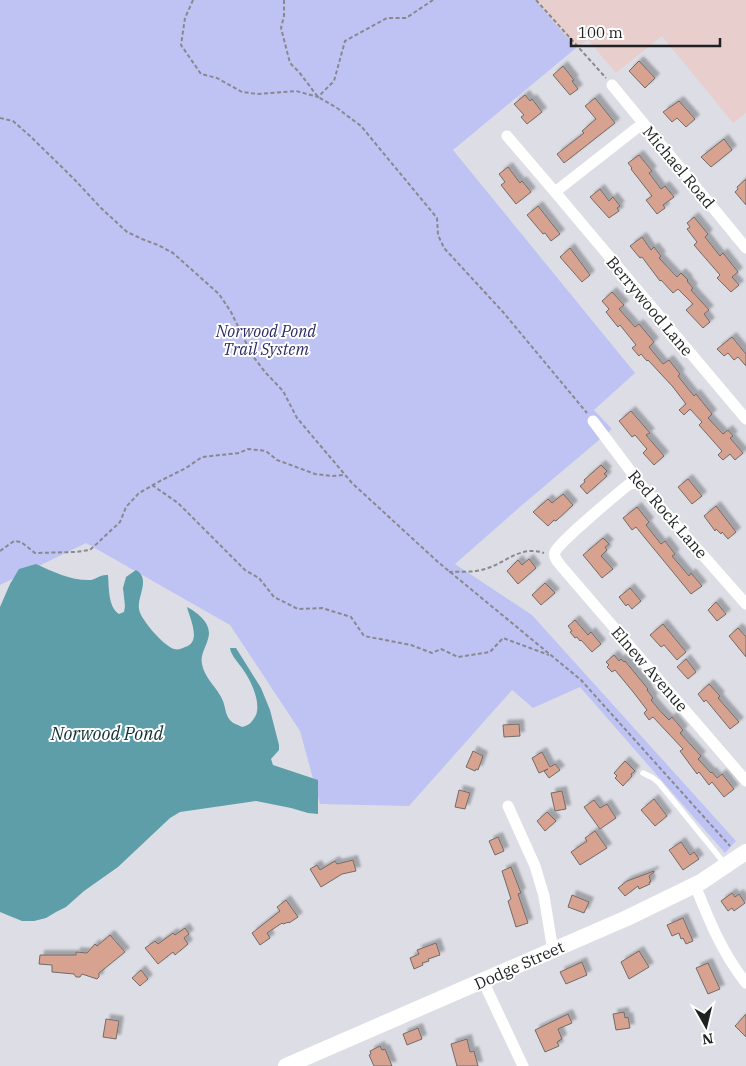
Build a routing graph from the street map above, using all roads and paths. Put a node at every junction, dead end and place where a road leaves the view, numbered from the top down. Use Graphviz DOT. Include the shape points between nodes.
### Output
graph roads {
  1 [pos="193,0"];
  2 [pos="284,0"];
  3 [pos="433,0"];
  4 [pos="536,0"];
  5 [pos="612,85"];
  6 [pos="318,97"];
  7 [pos="0,118"];
  8 [pos="642,124"];
  9 [pos="507,136"];
  10 [pos="555,192"];
  11 [pos="746,248"];
  12 [pos="746,419"];
  13 [pos="593,421"];
  14 [pos="344,474"];
  15 [pos="152,485"];
  16 [pos="641,485"];
  17 [pos="0,551"];
  18 [pos="554,556"];
  19 [pos="449,572"];
  20 [pos="746,604"];
  21 [pos="551,656"];
  22 [pos="642,772"];
  23 [pos="746,781"];
  24 [pos="508,806"];
  25 [pos="730,846"];
  26 [pos="746,852"];
  27 [pos="726,866"];
  28 [pos="696,885"];
  29 [pos="553,950"];
  30 [pos="483,981"];
  31 [pos="746,983"];
  32 [pos="286,1066"];
  33 [pos="523,1066"];
  1 -- 6 [label="path" via="185,18 181,45 201,74 217,78 242,92 296,91"];
  2 -- 6 [label="path" via="281,28 290,63"];
  3 -- 6 [label="path" via="406,18 387,18 345,41 334,80"];
  4 -- 5 [label="path"];
  5 -- 8 [label="street, Michael Road"];
  6 -- 13 [label="path" via="361,126 437,218 438,235 444,248 503,312"];
  7 -- 14 [label="path" via="14,121 127,232 173,254 219,294 252,355 283,391 297,418"];
  8 -- 10 [label="street"];
  8 -- 11 [label="street, Michael Road"];
  9 -- 10 [label="street, Berrywood Lane"];
  10 -- 12 [label="street, Berrywood Lane"];
  13 -- 16 [label="street, Red Rock Lane"];
  14 -- 15 [label="path" via="315,474 277,460 266,451 248,449 202,457"];
  14 -- 19 [label="path"];
  15 -- 17 [label="path" via="126,507 120,522 90,550 35,553 21,542 14,541"];
  15 -- 21 [label="path" via="178,503 274,596 298,609 322,608 351,617 364,636 411,645 432,653 442,649 458,657 490,652 503,638"];
  16 -- 18 [label="street" via="628,485 566,540"];
  16 -- 20 [label="street, Red Rock Lane"];
  18 -- 19 [label="path" via="537,550 508,557 500,564 482,570"];
  18 -- 23 [label="street, Elnew Avenue"];
  19 -- 21 [label="path"];
  21 -- 25 [label="path" via="581,680"];
  22 -- 27 [label="lane" via="659,783"];
  24 -- 29 [label="street" via="535,866"];
  26 -- 27 [label="main road, Dodge Street"];
  27 -- 28 [label="main road, Dodge Street"];
  28 -- 29 [label="main road, Dodge Street"];
  28 -- 31 [label="street" via="715,934"];
  29 -- 30 [label="main road, Dodge Street"];
  30 -- 32 [label="main road, Dodge Street"];
  30 -- 33 [label="street"];
}
